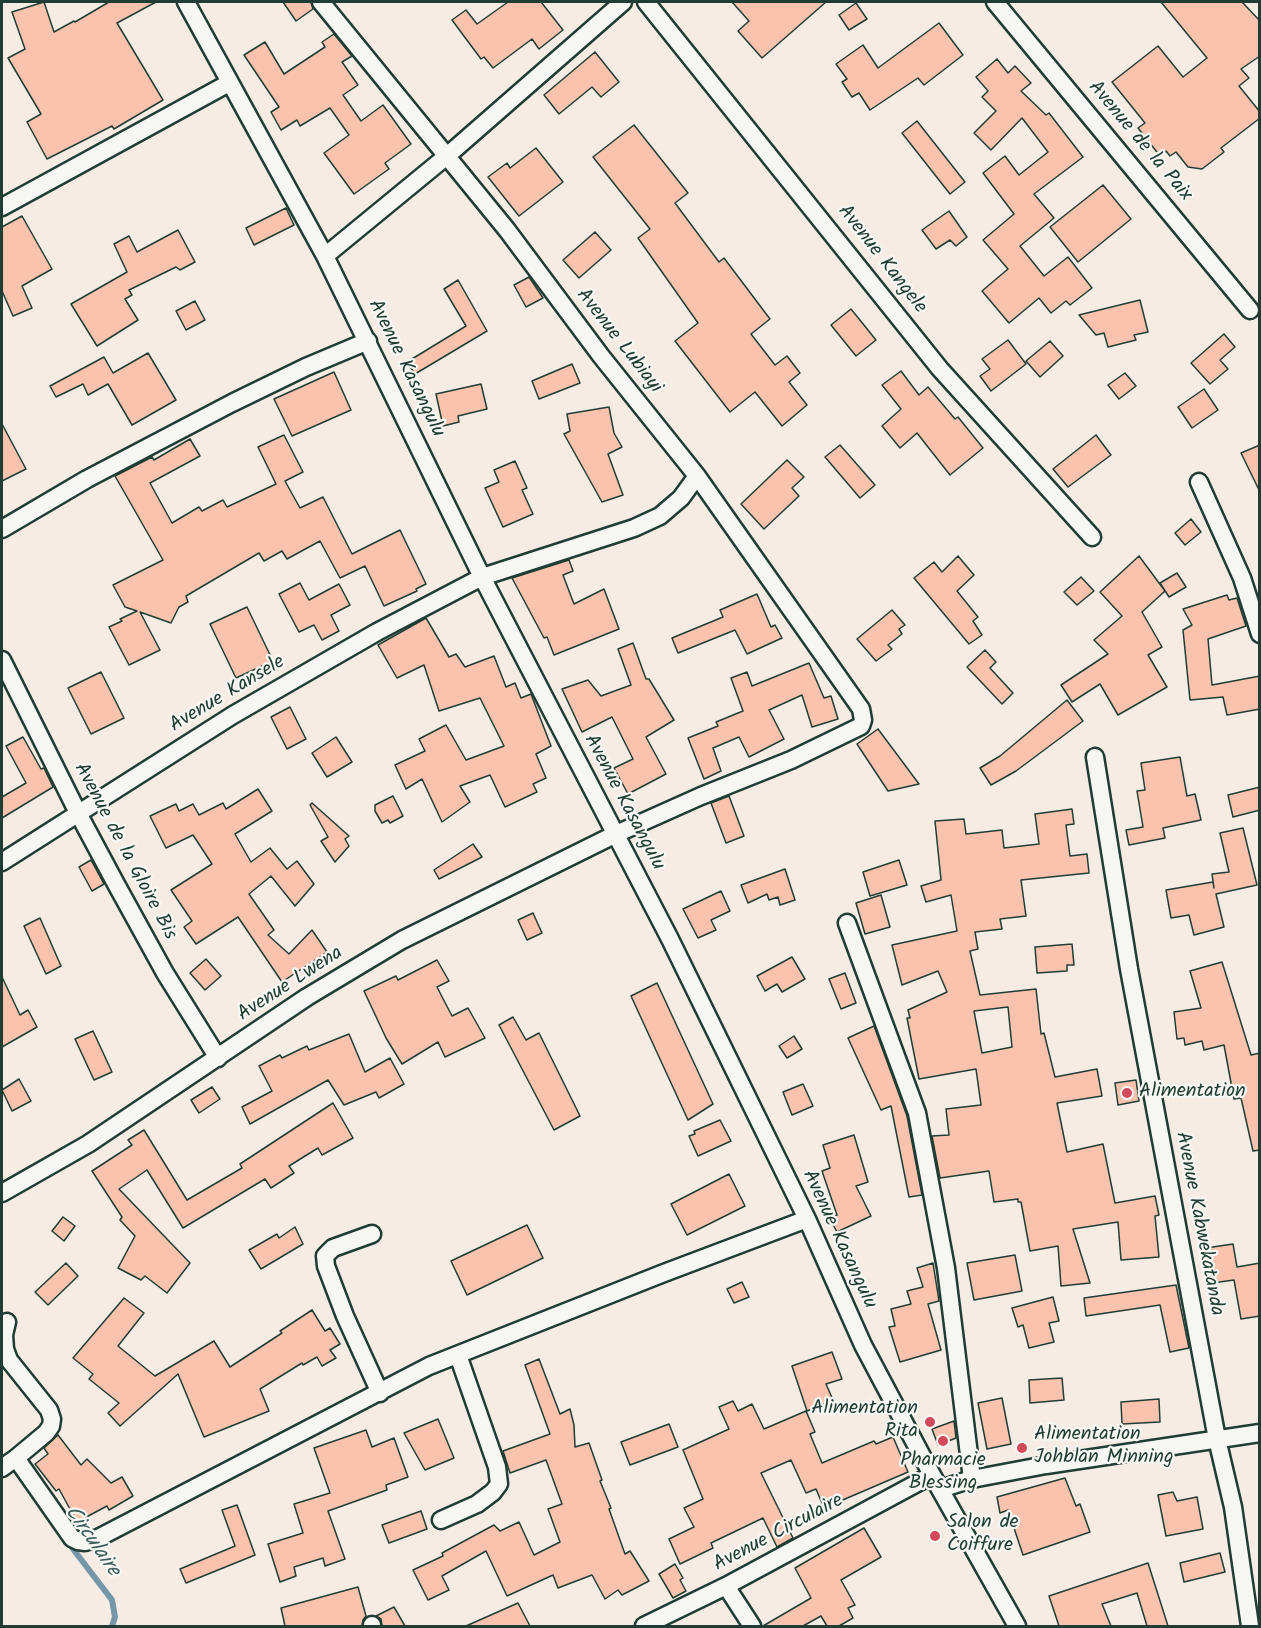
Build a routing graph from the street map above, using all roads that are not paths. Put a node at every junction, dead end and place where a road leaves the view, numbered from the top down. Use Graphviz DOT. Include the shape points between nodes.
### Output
graph roads {
  1 [pos="186,2"];
  2 [pos="321,2"];
  3 [pos="623,2"];
  4 [pos="646,2"];
  5 [pos="995,2"];
  6 [pos="230,83"];
  7 [pos="448,155"];
  8 [pos="2,207"];
  9 [pos="325,256"];
  10 [pos="1250,310"];
  11 [pos="368,341"];
  12 [pos="697,476"];
  13 [pos="1199,482"];
  14 [pos="2,529"];
  15 [pos="1092,537"];
  16 [pos="482,577"];
  17 [pos="1260,634"];
  18 [pos="2,660"];
  19 [pos="863,720"];
  20 [pos="1095,757"];
  21 [pos="78,813"];
  22 [pos="616,834"];
  23 [pos="2,862"];
  24 [pos="847,923"];
  25 [pos="218,1058"];
  26 [pos="2,1193"];
  27 [pos="807,1219"];
  28 [pos="372,1234"];
  29 [pos="7,1322"];
  30 [pos="458,1355"];
  31 [pos="381,1393"];
  32 [pos="1260,1434"];
  33 [pos="1217,1439"];
  34 [pos="16,1458"];
  35 [pos="2,1468"];
  36 [pos="972,1479"];
  37 [pos="936,1482"];
  38 [pos="441,1520"];
  39 [pos="726,1586"];
  40 [pos="644,1626"];
  41 [pos="752,1626"];
  42 [pos="1017,1626"];
  43 [pos="1250,1626"];
  1 -- 6 [label="street, Avenue Kasangulu"];
  2 -- 7 [label="street, Avenue Lubiayi"];
  3 -- 7 [label="street"];
  4 -- 15 [label="street, Avenue Kangele" via="940,369"];
  5 -- 10 [label="street, Avenue de la Paix"];
  6 -- 8 [label="street"];
  6 -- 9 [label="street, Avenue Kasangulu"];
  7 -- 9 [label="street"];
  7 -- 12 [label="street, Avenue Lubiayi"];
  9 -- 11 [label="street, Avenue Kasangulu"];
  11 -- 14 [label="street" via="232,403 87,479"];
  11 -- 16 [label="street, Avenue Kasangulu"];
  12 -- 16 [label="street, Avenue Kansele" via="681,498 660,516"];
  12 -- 19 [label="street, Avenue Lubiayi" via="861,709"];
  13 -- 17 [label="street" via="1242,578"];
  16 -- 21 [label="street, Avenue Kansele" via="233,715"];
  16 -- 22 [label="street, Avenue Kasangulu"];
  18 -- 21 [label="street, Avenue de la Gloire Bis"];
  19 -- 22 [label="street, Avenue Lwena" via="861,726 790,760"];
  20 -- 33 [label="street, Avenue Kabwekatanda" via="1129,969"];
  21 -- 23 [label="street, Avenue Kansele"];
  21 -- 25 [label="street, Avenue de la Gloire Bis" via="165,973"];
  22 -- 25 [label="street, Avenue Lwena" via="402,940 307,997"];
  22 -- 27 [label="street, Avenue Kasangulu"];
  24 -- 36 [label="street" via="917,1113 946,1268"];
  25 -- 26 [label="street, Avenue Lwena" via="88,1144"];
  27 -- 30 [label="street"];
  27 -- 37 [label="street, Avenue Kasangulu" via="863,1345"];
  28 -- 31 [label="street" via="333,1248 325,1257 345,1316"];
  29 -- 34 [label="street" via="4,1349 9,1360 52,1419 46,1433"];
  30 -- 31 [label="street"];
  30 -- 38 [label="street" via="497,1467 499,1484 477,1504"];
  31 -- 34 [label="street" via="85,1542 72,1538"];
  32 -- 33 [label="street, Avenue Circulaire"];
  33 -- 36 [label="street, Avenue Circulaire"];
  33 -- 43 [label="street, Avenue Kabwekatanda" via="1233,1507"];
  34 -- 35 [label="street"];
  36 -- 37 [label="street, Avenue Circulaire"];
  37 -- 39 [label="street, Avenue Circulaire"];
  37 -- 42 [label="street, Avenue Kasangulu"];
  39 -- 40 [label="street, Avenue Circulaire"];
  39 -- 41 [label="street"];
}
